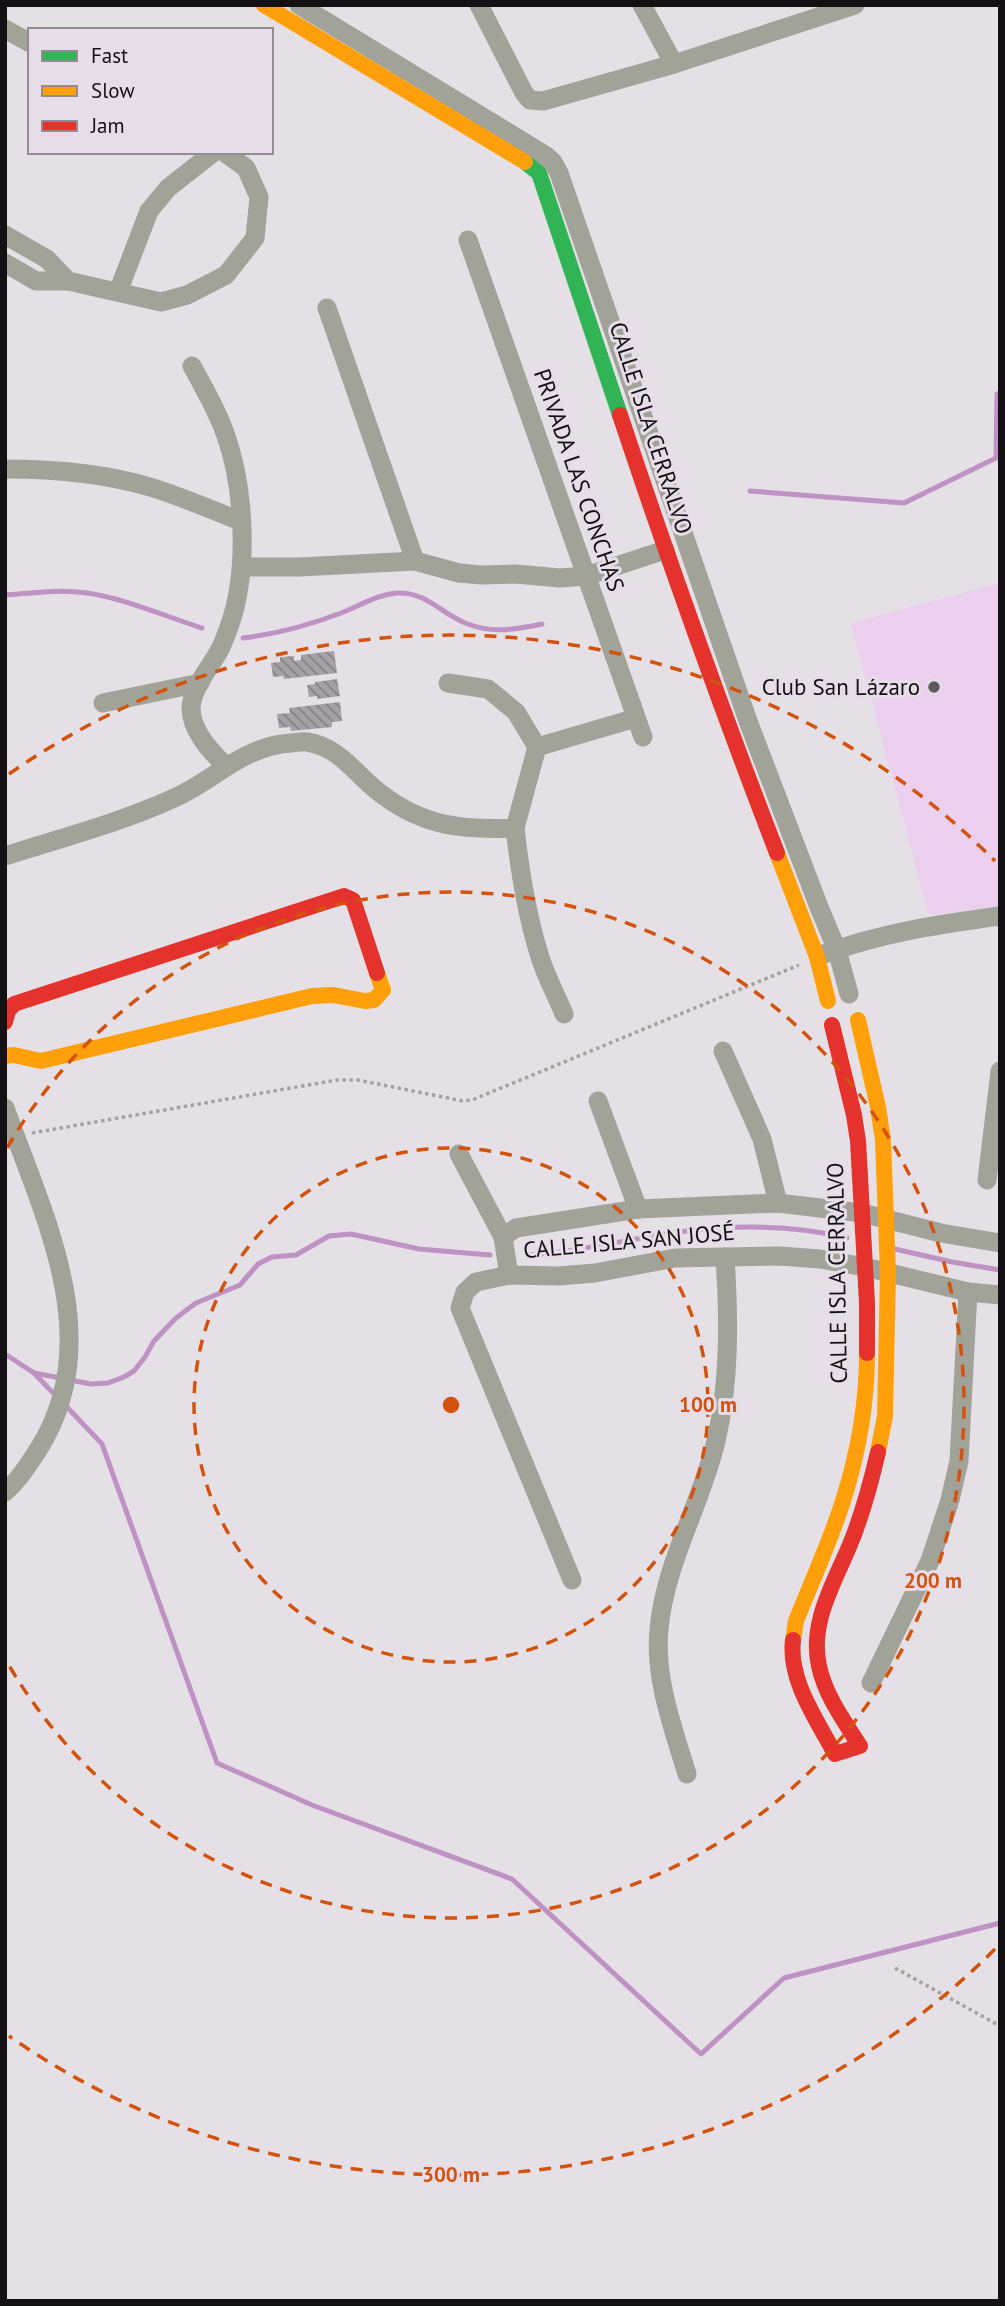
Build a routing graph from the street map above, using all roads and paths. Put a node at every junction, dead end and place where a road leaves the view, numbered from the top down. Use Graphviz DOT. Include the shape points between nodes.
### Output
graph roads {
  1 [pos="264,5"];
  2 [pos="299,5"];
  3 [pos="479,5"];
  4 [pos="642,5"];
  5 [pos="792,5"];
  6 [pos="855,5"];
  7 [pos="802,23"];
  8 [pos="5,29"];
  9 [pos="28,42"];
  10 [pos="674,64"];
  11 [pos="211,154"];
  12 [pos="227,154"];
  13 [pos="5,235"];
  14 [pos="468,240"];
  15 [pos="5,263"];
  16 [pos="68,281"];
  17 [pos="118,292"];
  18 [pos="327,308"];
  19 [pos="192,366"];
  20 [pos="5,469"];
  21 [pos="240,521"];
  22 [pos="665,550"];
  23 [pos="415,561"];
  24 [pos="243,567"];
  25 [pos="586,576"];
  26 [pos="200,683"];
  27 [pos="448,683"];
  28 [pos="103,704"];
  29 [pos="636,718"];
  30 [pos="643,737"];
  31 [pos="537,747"];
  32 [pos="226,766"];
  33 [pos="515,828"];
  34 [pos="7,851"];
  35 [pos="1000,916"];
  36 [pos="836,950"];
  37 [pos="817,957"];
  38 [pos="849,994"];
  39 [pos="828,1001"];
  40 [pos="564,1014"];
  41 [pos="858,1020"];
  42 [pos="5,1022"];
  43 [pos="832,1025"];
  44 [pos="723,1052"];
  45 [pos="5,1056"];
  46 [pos="1000,1071"];
  47 [pos="598,1101"];
  48 [pos="5,1108"];
  49 [pos="15,1136"];
  50 [pos="459,1154"];
  51 [pos="987,1180"];
  52 [pos="778,1203"];
  53 [pos="638,1209"];
  54 [pos="862,1213"];
  55 [pos="886,1218"];
  56 [pos="503,1237"];
  57 [pos="1000,1243"];
  58 [pos="725,1256"];
  59 [pos="865,1267"];
  60 [pos="888,1273"];
  61 [pos="509,1275"];
  62 [pos="968,1292"];
  63 [pos="1000,1295"];
  64 [pos="5,1492"];
  65 [pos="572,1580"];
  66 [pos="871,1683"];
  67 [pos="687,1774"];
  68 [pos="895,1968"];
  69 [pos="1000,2026"];
  1 -- 22 [label="street, CALLE ISLA CERRALVO" via="539,173"];
  2 -- 36 [label="street, CALLE ISLA CERRALVO" via="553,162 748,721"];
  3 -- 10 [label="street" via="530,100 543,102"];
  4 -- 10 [label="street"];
  5 -- 7 [label="street"];
  6 -- 7 [label="street"];
  7 -- 10 [label="street"];
  8 -- 9 [label="street"];
  11 -- 17 [label="street" via="168,188 149,211"];
  12 -- 17 [label="street" via="246,168 259,197 255,238 226,275 187,295 161,302"];
  13 -- 16 [label="street" via="47,260"];
  14 -- 25 [label="street, PRIVADA LAS CONCHAS"];
  15 -- 16 [label="street" via="36,281"];
  16 -- 17 [label="street"];
  18 -- 23 [label="street"];
  19 -- 21 [label="street" via="232,453"];
  20 -- 21 [label="street" via="118,479"];
  21 -- 24 [label="street"];
  22 -- 25 [label="street"];
  22 -- 37 [label="street, CALLE ISLA CERRALVO"];
  23 -- 24 [label="street"];
  23 -- 25 [label="street" via="470,575"];
  24 -- 26 [label="street" via="221,648"];
  25 -- 29 [label="street, PRIVADA LAS CONCHAS"];
  26 -- 28 [label="street"];
  26 -- 32 [label="street" via="191,710 197,729"];
  27 -- 31 [label="street" via="488,690 516,712"];
  29 -- 30 [label="street, PRIVADA LAS CONCHAS"];
  29 -- 31 [label="street"];
  31 -- 33 [label="street"];
  32 -- 33 [label="street" via="271,744 307,742 341,755 380,793 418,816 476,830"];
  32 -- 34 [label="street" via="173,799"];
  33 -- 40 [label="street" via="527,907 542,963"];
  35 -- 36 [label="street" via="900,931"];
  36 -- 37 [label="street"];
  36 -- 38 [label="street, CALLE ISLA CERRALVO"];
  37 -- 39 [label="street, CALLE ISLA CERRALVO"];
  37 -- 49 [label="path" via="472,1100 337,1080"];
  38 -- 39 [label="street" via="841,992"];
  38 -- 41 [label="street" via="860,1005"];
  39 -- 43 [label="street" via="825,1014"];
  41 -- 43 [label="street" via="846,1028"];
  41 -- 55 [label="street, CALLE ISLA CERRALVO" via="878,1107"];
  42 -- 45 [label="street" via="14,1004 344,896 353,900 383,990 365,1002 312,996 41,1061"];
  43 -- 54 [label="street, CALLE ISLA CERRALVO" via="856,1128"];
  44 -- 52 [label="street" via="762,1139"];
  46 -- 51 [label="street"];
  47 -- 53 [label="street"];
  48 -- 49 [label="street"];
  49 -- 64 [label="street" via="61,1265 71,1348 63,1396 49,1433"];
  50 -- 56 [label="street"];
  52 -- 53 [label="street, CALLE ISLA SAN JOSÉ"];
  52 -- 54 [label="street, CALLE ISLA SAN JOSÉ"];
  53 -- 56 [label="street, CALLE ISLA SAN JOSÉ" via="516,1228"];
  54 -- 55 [label="street, CALLE ISLA SAN JOSÉ"];
  54 -- 59 [label="street, CALLE ISLA CERRALVO"];
  55 -- 57 [label="street, CALLE ISLA SAN JOSÉ"];
  55 -- 60 [label="street, CALLE ISLA CERRALVO"];
  56 -- 61 [label="street, CALLE ISLA SAN JOSÉ"];
  58 -- 59 [label="street, CALLE ISLA SAN JOSÉ" via="820,1259"];
  58 -- 61 [label="street, CALLE ISLA SAN JOSÉ" via="675,1258 595,1273"];
  58 -- 67 [label="street" via="727,1364 716,1442 668,1581 658,1630 660,1671"];
  59 -- 60 [label="street, CALLE ISLA SAN JOSÉ"];
  59 -- 60 [label="street, CALLE ISLA CERRALVO" via="867,1363 855,1457 843,1502 796,1621 792,1651 802,1689 835,1754 860,1746 832,1701 816,1644 822,1609 856,1530 885,1416"];
  60 -- 62 [label="street, CALLE ISLA SAN JOSÉ"];
  61 -- 65 [label="street, CALLE ISLA SAN JOSÉ" via="476,1282 465,1292 460,1308"];
  62 -- 63 [label="street, CALLE ISLA SAN JOSÉ"];
  62 -- 66 [label="street" via="960,1461 930,1561"];
  68 -- 69 [label="path"];
}
